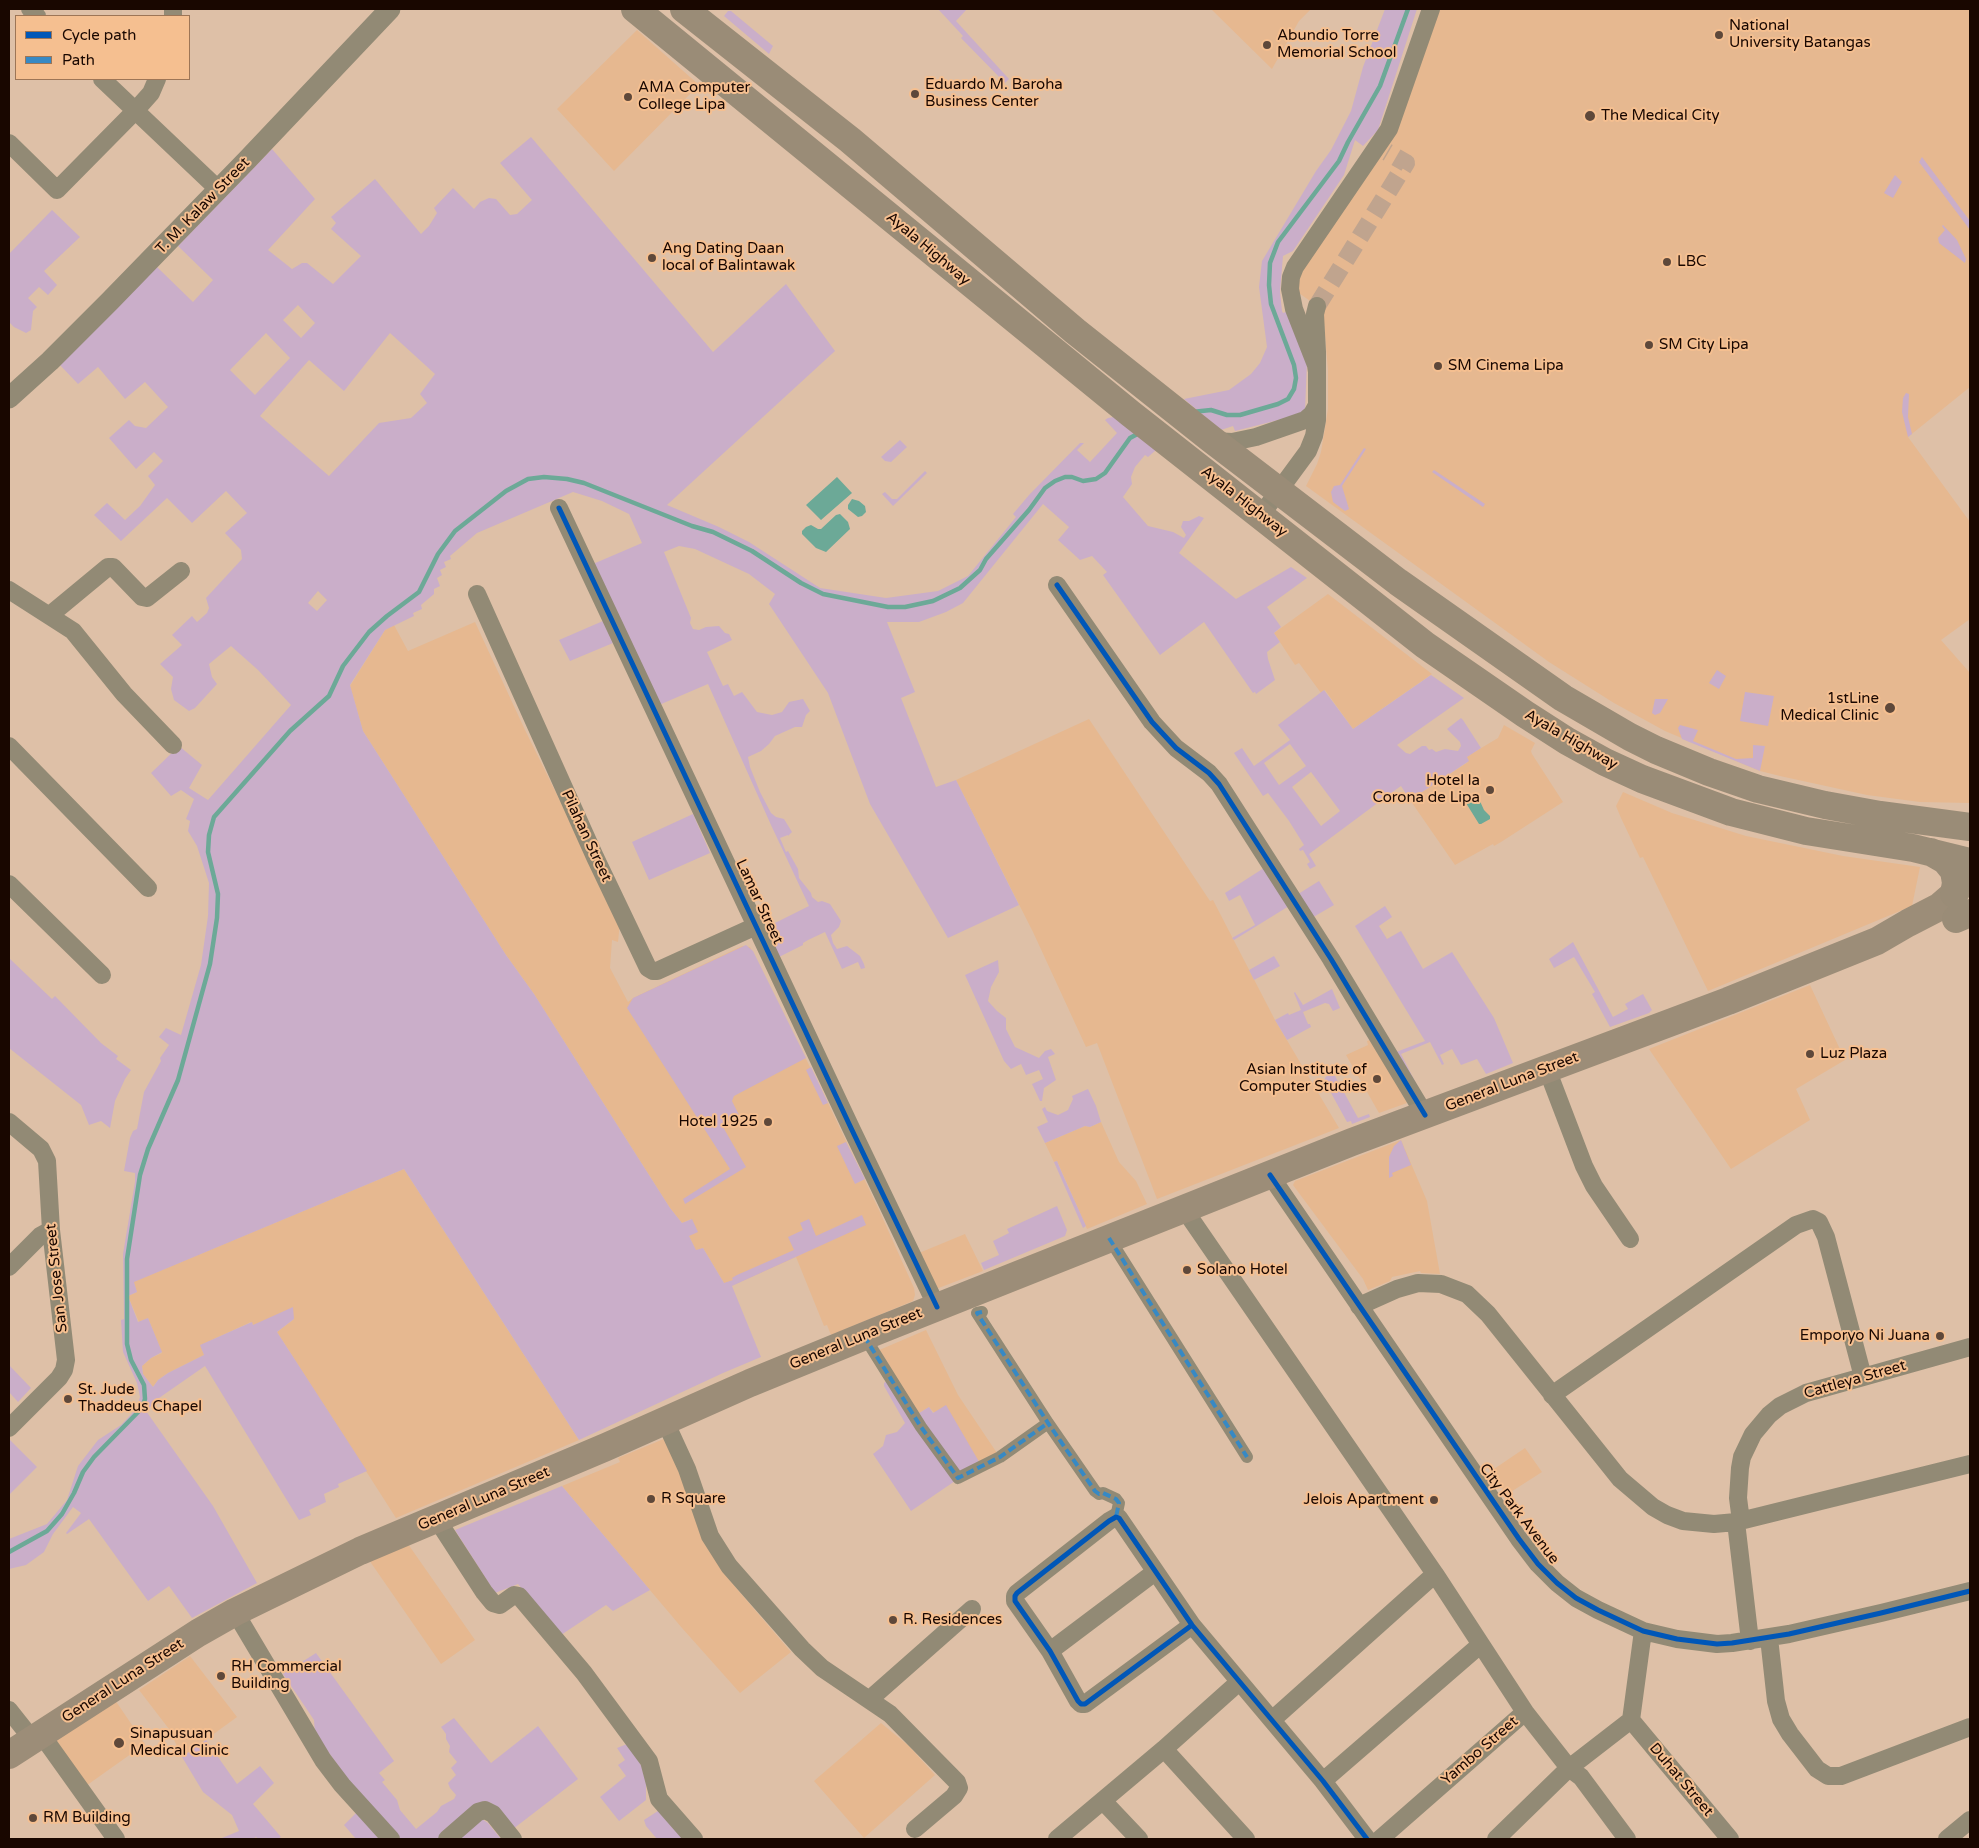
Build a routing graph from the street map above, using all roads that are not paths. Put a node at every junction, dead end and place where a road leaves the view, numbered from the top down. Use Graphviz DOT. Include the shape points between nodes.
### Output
graph roads {
  1 [pos="390,9"];
  2 [pos="635,9"];
  3 [pos="684,9"];
  4 [pos="1431,9"];
  5 [pos="103,80"];
  6 [pos="157,80"];
  7 [pos="135,111"];
  8 [pos="850,140"];
  9 [pos="9,143"];
  10 [pos="828,166"];
  11 [pos="218,190"];
  12 [pos="1317,306"];
  13 [pos="1317,372"];
  14 [pos="9,398"];
  15 [pos="1316,407"];
  16 [pos="1212,440"];
  17 [pos="1280,490"];
  18 [pos="559,508"];
  19 [pos="1261,515"];
  20 [pos="181,571"];
  21 [pos="1057,585"];
  22 [pos="9,590"];
  23 [pos="477,594"];
  24 [pos="50,615"];
  25 [pos="173,745"];
  26 [pos="9,746"];
  27 [pos="1970,815"];
  28 [pos="1942,822"];
  29 [pos="1970,827"];
  30 [pos="1930,851"];
  31 [pos="1970,862"];
  32 [pos="1970,869"];
  33 [pos="9,884"];
  34 [pos="148,888"];
  35 [pos="1963,909"];
  36 [pos="756,926"];
  37 [pos="102,975"];
  38 [pos="1547,1069"];
  39 [pos="1425,1115"];
  40 [pos="9,1122"];
  41 [pos="1270,1175"];
  42 [pos="1184,1209"];
  43 [pos="51,1230"];
  44 [pos="1109,1238"];
  45 [pos="1630,1239"];
  46 [pos="9,1267"];
  47 [pos="1359,1306"];
  48 [pos="937,1307"];
  49 [pos="982,1312"];
  50 [pos="864,1336"];
  51 [pos="1970,1347"];
  52 [pos="1863,1377"];
  53 [pos="1552,1395"];
  54 [pos="665,1421"];
  55 [pos="1048,1423"];
  56 [pos="9,1428"];
  57 [pos="1247,1457"];
  58 [pos="1970,1464"];
  59 [pos="1116,1517"];
  60 [pos="436,1518"];
  61 [pos="1739,1522"];
  62 [pos="1155,1572"];
  63 [pos="1435,1574"];
  64 [pos="1970,1591"];
  65 [pos="972,1609"];
  66 [pos="235,1612"];
  67 [pos="1192,1625"];
  68 [pos="1643,1631"];
  69 [pos="1769,1638"];
  70 [pos="1750,1641"];
  71 [pos="1480,1645"];
  72 [pos="1050,1651"];
  73 [pos="1239,1682"];
  74 [pos="870,1699"];
  75 [pos="9,1710"];
  76 [pos="1526,1712"];
  77 [pos="1272,1720"];
  78 [pos="1631,1720"];
  79 [pos="1970,1728"];
  80 [pos="36,1736"];
  81 [pos="1164,1749"];
  82 [pos="9,1755"];
  83 [pos="1569,1768"];
  84 [pos="1323,1781"];
  85 [pos="1103,1801"];
  86 [pos="1970,1820"];
  87 [pos="915,1829"];
  88 [pos="116,1839"];
  89 [pos="392,1839"];
  90 [pos="447,1839"];
  91 [pos="513,1839"];
  92 [pos="694,1839"];
  93 [pos="1057,1839"];
  94 [pos="1139,1839"];
  95 [pos="1246,1839"];
  96 [pos="1367,1839"];
  97 [pos="1380,1839"];
  98 [pos="1496,1839"];
  99 [pos="1626,1839"];
  100 [pos="1730,1839"];
  101 [pos="1947,1839"];
  1 -- 11 [label="street, T. M. Kalaw Street"];
  2 -- 10 [label="highway, Ayala Highway"];
  3 -- 8 [label="highway, Ayala Highway"];
  4 -- 13 [label="street" via="1379,153 1295,267 1291,277 1294,309"];
  5 -- 7 [label="street"];
  6 -- 7 [label="street" via="151,93"];
  7 -- 9 [label="street" via="58,190"];
  7 -- 11 [label="street"];
  8 -- 10 [label="highway"];
  8 -- 16 [label="highway, Ayala Highway" via="1075,331"];
  10 -- 19 [label="highway, Ayala Highway" via="1131,414"];
  11 -- 14 [label="street, T. M. Kalaw Street" via="74,338"];
  12 -- 13 [label="street" via="1314,314"];
  13 -- 15 [label="street"];
  15 -- 16 [label="street" via="1305,420 1256,437 1232,442"];
  15 -- 17 [label="street" via="1312,443"];
  16 -- 17 [label="highway, Ayala Highway"];
  17 -- 19 [label="street"];
  17 -- 28 [label="highway, Ayala Highway" via="1495,652 1563,698 1630,737 1709,772 1758,789 1843,809"];
  18 -- 36 [label="street, Lamar Street"];
  19 -- 30 [label="highway, Ayala Highway" via="1446,660 1567,741 1605,762 1695,800 1770,823"];
  20 -- 24 [label="street" via="147,598 108,567"];
  21 -- 39 [label="street" via="1152,722 1187,758 1219,784 1331,959"];
  22 -- 24 [label="street"];
  23 -- 36 [label="street, Pilahan Street" via="648,968 657,971"];
  24 -- 25 [label="street" via="74,631 124,694"];
  26 -- 34 [label="street"];
  27 -- 28 [label="highway"];
  28 -- 29 [label="highway, Ayala Highway"];
  30 -- 31 [label="highway, Ayala Highway"];
  30 -- 35 [label="highway" via="1945,860 1954,872"];
  32 -- 35 [label="main road"];
  33 -- 37 [label="street"];
  35 -- 38 [label="main road, General Luna Street" via="1912,935 1877,941"];
  36 -- 48 [label="street, Lamar Street"];
  38 -- 39 [label="main road, General Luna Street"];
  38 -- 45 [label="street" via="1584,1166"];
  39 -- 41 [label="main road, General Luna Street"];
  40 -- 43 [label="street, San Jose Street" via="45,1155"];
  41 -- 42 [label="main road, General Luna Street"];
  41 -- 47 [label="street, City Park Avenue"];
  42 -- 44 [label="main road, General Luna Street"];
  42 -- 63 [label="street"];
  43 -- 46 [label="street" via="40,1236"];
  43 -- 56 [label="street, San Jose Street" via="65,1365 59,1378"];
  44 -- 48 [label="main road, General Luna Street"];
  44 -- 57 [label="street"];
  47 -- 53 [label="street" via="1418,1283 1441,1284 1467,1294 1482,1306"];
  47 -- 68 [label="street, City Park Avenue" via="1538,1564 1576,1598"];
  48 -- 50 [label="main road, General Luna Street"];
  49 -- 55 [label="street" via="977,1314"];
  50 -- 54 [label="main road, General Luna Street"];
  50 -- 55 [label="street" via="921,1427 958,1478 1000,1457"];
  51 -- 52 [label="street, Cattleya Street"];
  52 -- 53 [label="street" via="1826,1237 1819,1222 1813,1219 1796,1225"];
  52 -- 61 [label="street, Cattleya Street" via="1806,1392 1769,1415 1753,1434 1742,1456"];
  53 -- 61 [label="street" via="1620,1479 1653,1507 1683,1521"];
  54 -- 60 [label="main road, General Luna Street"];
  54 -- 74 [label="street" via="721,1556 802,1649 822,1668"];
  55 -- 59 [label="street" via="1095,1491 1119,1503"];
  58 -- 61 [label="street"];
  59 -- 62 [label="street" via="1122,1520"];
  59 -- 72 [label="street" via="1015,1596 1015,1601"];
  60 -- 66 [label="main road, General Luna Street" via="320,1569"];
  60 -- 92 [label="street" via="493,1603 500,1605 514,1595 519,1596 584,1674 649,1762 659,1799"];
  61 -- 70 [label="street, Cattleya Street"];
  62 -- 67 [label="street"];
  62 -- 72 [label="street"];
  63 -- 71 [label="street"];
  63 -- 77 [label="street"];
  64 -- 69 [label="street, City Park Avenue"];
  65 -- 74 [label="street"];
  66 -- 80 [label="main road, General Luna Street"];
  66 -- 89 [label="street" via="322,1760"];
  67 -- 72 [label="street" via="1085,1704 1078,1701"];
  67 -- 73 [label="street"];
  68 -- 70 [label="street, City Park Avenue" via="1706,1644"];
  68 -- 78 [label="street"];
  69 -- 70 [label="street, City Park Avenue"];
  69 -- 79 [label="street" via="1781,1719 1817,1769 1828,1776 1841,1776"];
  71 -- 76 [label="street"];
  71 -- 84 [label="street"];
  73 -- 77 [label="street"];
  73 -- 81 [label="street"];
  74 -- 87 [label="street" via="890,1714 957,1782 959,1788 954,1796"];
  75 -- 80 [label="street"];
  76 -- 83 [label="street, Yambo Street"];
  76 -- 97 [label="street, Yambo Street"];
  77 -- 84 [label="street"];
  78 -- 83 [label="street"];
  78 -- 100 [label="street, Duhat Street"];
  80 -- 82 [label="main road, General Luna Street"];
  80 -- 88 [label="street"];
  81 -- 85 [label="street"];
  81 -- 95 [label="street"];
  83 -- 98 [label="street"];
  83 -- 99 [label="street, Yambo Street" via="1581,1778"];
  84 -- 96 [label="street"];
  85 -- 93 [label="street"];
  85 -- 94 [label="street"];
  86 -- 101 [label="street"];
  90 -- 91 [label="street" via="483,1810 493,1814"];
}
